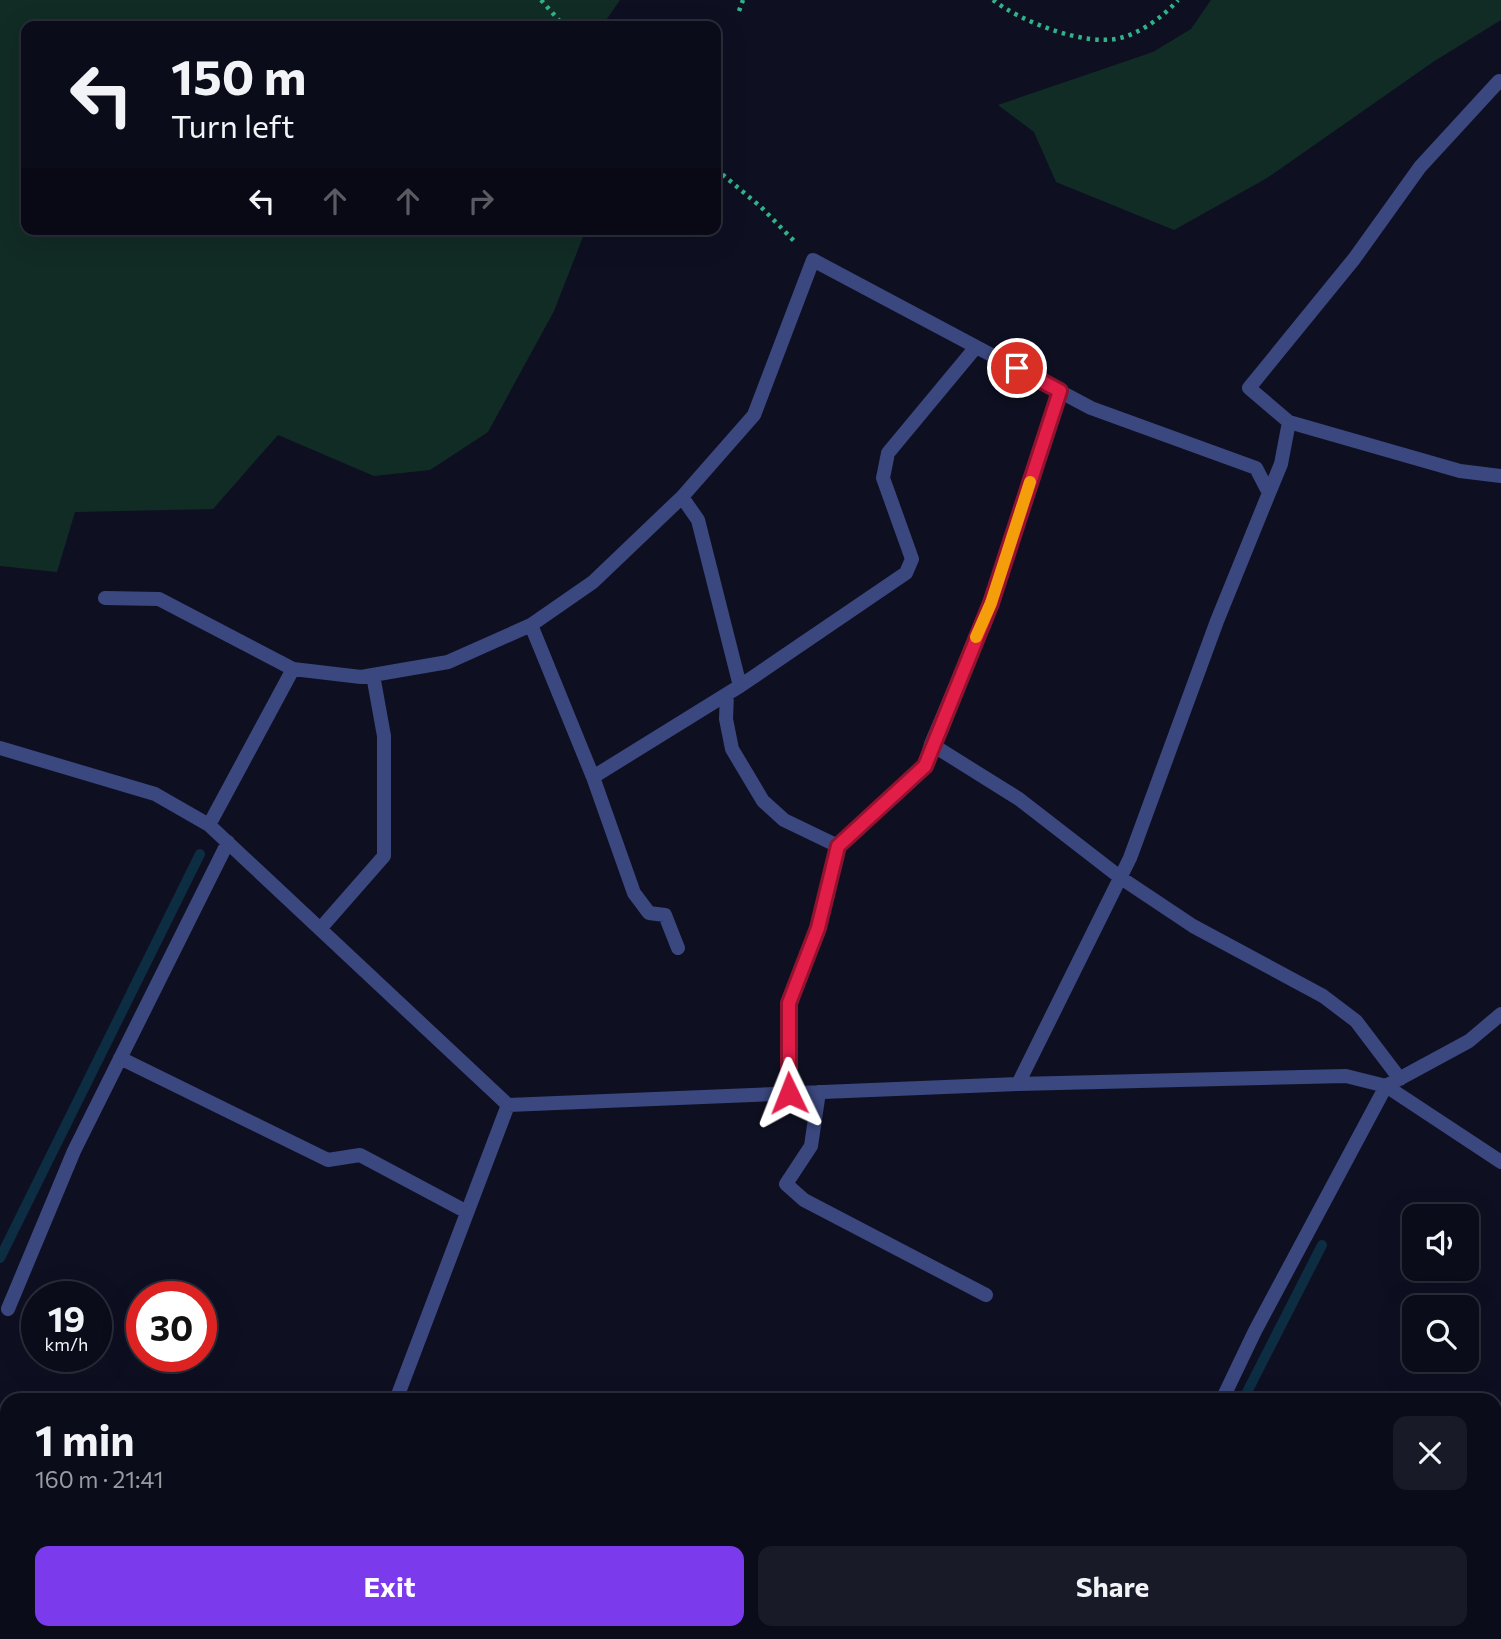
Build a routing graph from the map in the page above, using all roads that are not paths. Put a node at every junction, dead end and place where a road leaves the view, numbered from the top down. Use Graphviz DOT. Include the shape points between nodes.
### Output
graph roads {
  1 [pos="1499,81"];
  2 [pos="976,347"];
  3 [pos="1060,391"];
  4 [pos="1289,422"];
  5 [pos="1501,477"];
  6 [pos="1269,493"];
  7 [pos="682,497"];
  8 [pos="105,598"];
  9 [pos="530,625"];
  10 [pos="293,670"];
  11 [pos="373,676"];
  12 [pos="740,686"];
  13 [pos="727,694"];
  14 [pos="931,744"];
  15 [pos="0,748"];
  16 [pos="593,777"];
  17 [pos="209,825"];
  18 [pos="228,842"];
  19 [pos="838,846"];
  20 [pos="1121,878"];
  21 [pos="320,929"];
  22 [pos="678,948"];
  23 [pos="1501,1014"];
  24 [pos="120,1058"];
  25 [pos="1400,1079"];
  26 [pos="1018,1084"];
  27 [pos="1386,1086"];
  28 [pos="819,1092"];
  29 [pos="789,1093"];
  30 [pos="508,1105"];
  31 [pos="1501,1162"];
  32 [pos="467,1212"];
  33 [pos="986,1295"];
  34 [pos="8,1308"];
  35 [pos="399,1393"];
  36 [pos="1225,1393"];
  1 -- 4 [label="street" via="1420,167 1354,259 1249,388"];
  2 -- 3 [label="street"];
  2 -- 7 [label="street" via="813,260 754,415"];
  2 -- 12 [label="street" via="888,453 883,478 912,559 906,573"];
  3 -- 6 [label="street" via="1091,408 1256,468"];
  3 -- 14 [label="street" via="991,603"];
  4 -- 5 [label="street" via="1460,471"];
  4 -- 6 [label="street" via="1281,464"];
  6 -- 20 [label="street"];
  7 -- 9 [label="street" via="593,582"];
  7 -- 12 [label="street" via="698,520"];
  8 -- 10 [label="street" via="159,599"];
  9 -- 11 [label="street" via="448,662"];
  9 -- 16 [label="street"];
  10 -- 11 [label="street"];
  10 -- 17 [label="street"];
  11 -- 21 [label="street" via="384,736 384,856"];
  12 -- 13 [label="street"];
  13 -- 16 [label="street"];
  13 -- 19 [label="street" via="732,748 763,801 784,820"];
  14 -- 19 [label="street" via="925,766"];
  14 -- 20 [label="street" via="1019,799"];
  15 -- 17 [label="street" via="155,794"];
  16 -- 22 [label="street" via="634,893 649,913 665,915"];
  17 -- 18 [label="street"];
  18 -- 21 [label="street"];
  18 -- 24 [label="street"];
  19 -- 29 [label="street" via="818,928 789,1003"];
  20 -- 25 [label="street" via="1193,926 1323,996 1356,1021"];
  20 -- 26 [label="street"];
  21 -- 30 [label="street"];
  23 -- 25 [label="street" via="1469,1041"];
  24 -- 32 [label="street" via="328,1160 360,1155"];
  24 -- 34 [label="street"];
  25 -- 27 [label="street"];
  26 -- 27 [label="street" via="1346,1076"];
  26 -- 28 [label="street"];
  27 -- 31 [label="street"];
  27 -- 36 [label="street"];
  28 -- 29 [label="street"];
  28 -- 33 [label="street" via="811,1146 786,1184 804,1200"];
  29 -- 30 [label="street"];
  30 -- 32 [label="street"];
  32 -- 35 [label="street"];
}
